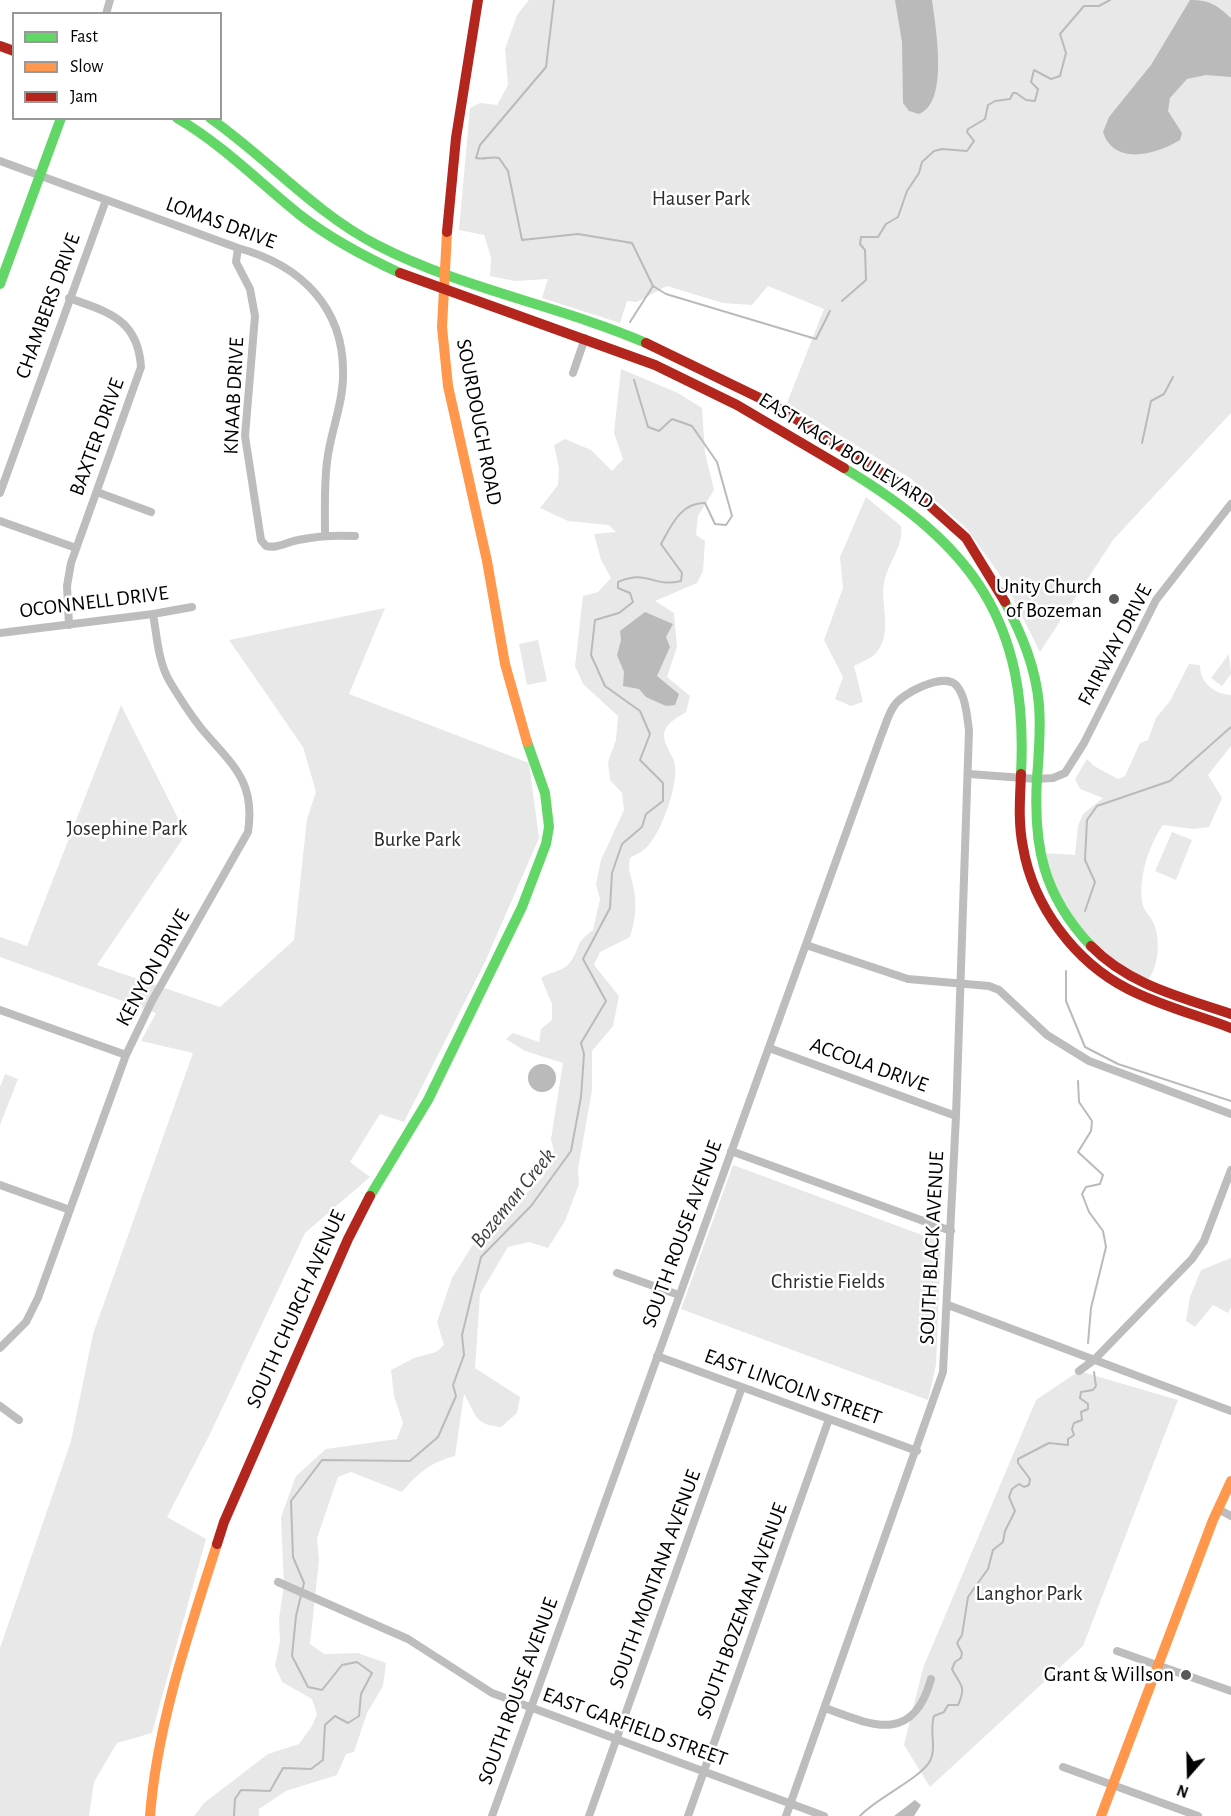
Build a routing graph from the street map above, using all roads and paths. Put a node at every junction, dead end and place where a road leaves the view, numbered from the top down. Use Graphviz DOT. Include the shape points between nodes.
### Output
graph roads {
  1 [pos="478,0"];
  2 [pos="60,120"];
  3 [pos="180,120"];
  4 [pos="213,120"];
  5 [pos="0,161"];
  6 [pos="40,176"];
  7 [pos="106,200"];
  8 [pos="238,249"];
  9 [pos="443,275"];
  10 [pos="0,283"];
  11 [pos="442,292"];
  12 [pos="69,298"];
  13 [pos="585,338"];
  14 [pos="573,373"];
  15 [pos="97,492"];
  16 [pos="0,493"];
  17 [pos="1231,504"];
  18 [pos="151,512"];
  19 [pos="0,521"];
  20 [pos="325,536"];
  21 [pos="355,536"];
  22 [pos="76,548"];
  23 [pos="192,607"];
  24 [pos="153,614"];
  25 [pos="69,625"];
  26 [pos="0,633"];
  27 [pos="931,683"];
  28 [pos="969,774"];
  29 [pos="1022,777"];
  30 [pos="1037,779"];
  31 [pos="546,844"];
  32 [pos="806,945"];
  33 [pos="960,983"];
  34 [pos="0,1010"];
  35 [pos="1231,1014"];
  36 [pos="1231,1028"];
  37 [pos="769,1048"];
  38 [pos="126,1055"];
  39 [pos="1231,1114"];
  40 [pos="956,1116"];
  41 [pos="731,1151"];
  42 [pos="1231,1170"];
  43 [pos="0,1185"];
  44 [pos="70,1210"];
  45 [pos="951,1232"];
  46 [pos="617,1273"];
  47 [pos="679,1295"];
  48 [pos="948,1305"];
  49 [pos="0,1348"];
  50 [pos="657,1356"];
  51 [pos="1094,1360"];
  52 [pos="1079,1371"];
  53 [pos="742,1387"];
  54 [pos="0,1406"];
  55 [pos="1231,1411"];
  56 [pos="829,1419"];
  57 [pos="19,1420"];
  58 [pos="917,1451"];
  59 [pos="1231,1481"];
  60 [pos="1218,1509"];
  61 [pos="1231,1516"];
  62 [pos="278,1582"];
  63 [pos="1117,1651"];
  64 [pos="1158,1665"];
  65 [pos="931,1679"];
  66 [pos="1231,1691"];
  67 [pos="531,1707"];
  68 [pos="825,1708"];
  69 [pos="616,1739"];
  70 [pos="1063,1767"];
  71 [pos="703,1772"];
  72 [pos="1113,1785"];
  73 [pos="790,1804"];
  74 [pos="150,1816"];
  75 [pos="492,1816"];
  76 [pos="589,1816"];
  77 [pos="688,1816"];
  78 [pos="786,1816"];
  79 [pos="824,1816"];
  80 [pos="1101,1816"];
  81 [pos="1198,1816"];
  1 -- 9 [label="main road, SOURDOUGH ROAD" via="456,138"];
  2 -- 6 [label="main road"];
  3 -- 11 [label="main road, EAST KAGY BOULEVARD" via="235,158 302,216 341,243"];
  4 -- 9 [label="main road, EAST KAGY BOULEVARD" via="346,226 374,244"];
  5 -- 6 [label="street, LOMAS DRIVE"];
  6 -- 7 [label="street, LOMAS DRIVE"];
  6 -- 10 [label="main road"];
  7 -- 8 [label="street, LOMAS DRIVE"];
  7 -- 12 [label="street, CHAMBERS DRIVE"];
  8 -- 20 [label="street, LOMAS DRIVE" via="266,256 294,272 314,291 337,333 344,377 327,461"];
  8 -- 20 [label="street, KNAAB DRIVE" via="236,262 250,289 255,316 245,436 259,532 266,546 275,548"];
  9 -- 11 [label="main road, SOURDOUGH ROAD"];
  9 -- 30 [label="main road, EAST KAGY BOULEVARD" via="604,326 670,353 796,417 926,501 970,543 1017,629 1036,681 1041,746"];
  11 -- 13 [label="main road, EAST KAGY BOULEVARD"];
  11 -- 31 [label="main road, SOURDOUGH ROAD" via="444,354 455,425 487,561 509,682 545,793 549,827"];
  12 -- 15 [label="street, BAXTER DRIVE" via="103,310 125,324 140,356 139,376"];
  12 -- 16 [label="street, CHAMBERS DRIVE"];
  13 -- 14 [label="street"];
  13 -- 29 [label="main road, EAST KAGY BOULEVARD" via="681,377 750,412 891,497 947,543 984,592 1008,646 1022,709"];
  15 -- 18 [label="street"];
  15 -- 22 [label="street, BAXTER DRIVE"];
  17 -- 30 [label="street, FAIRWAY DRIVE" via="1156,600 1075,760 1065,773"];
  19 -- 22 [label="street"];
  20 -- 21 [label="street"];
  22 -- 25 [label="street, BAXTER DRIVE" via="68,575"];
  23 -- 24 [label="street, OCONNELL DRIVE"];
  24 -- 25 [label="street, OCONNELL DRIVE"];
  24 -- 38 [label="street, KENYON DRIVE" via="168,680 200,727 238,769 251,806 242,845 152,1001"];
  25 -- 26 [label="street, OCONNELL DRIVE"];
  27 -- 28 [label="street, SOUTH BLACK AVENUE" via="948,680 962,694 969,730"];
  27 -- 32 [label="street, SOUTH ROUSE AVENUE" via="907,694 893,706"];
  28 -- 29 [label="street, FAIRWAY DRIVE"];
  28 -- 33 [label="street, SOUTH BLACK AVENUE"];
  29 -- 30 [label="street, FAIRWAY DRIVE"];
  29 -- 36 [label="main road, EAST KAGY BOULEVARD" via="1020,823 1027,866 1040,900 1063,936 1092,966 1115,982 1142,996"];
  30 -- 35 [label="main road, EAST KAGY BOULEVARD" via="1039,855 1045,877 1071,922 1093,949 1143,984"];
  31 -- 74 [label="main road, SOUTH CHURCH AVENUE" via="522,907 428,1100 384,1170 348,1239 224,1522 167,1718 153,1777"];
  32 -- 33 [label="street" via="887,974 924,982"];
  32 -- 37 [label="street, SOUTH ROUSE AVENUE"];
  33 -- 39 [label="street" via="999,990 1047,1035 1089,1061"];
  33 -- 40 [label="street, SOUTH BLACK AVENUE"];
  34 -- 38 [label="street"];
  37 -- 40 [label="street, ACCOLA DRIVE"];
  37 -- 41 [label="street, SOUTH ROUSE AVENUE"];
  38 -- 44 [label="street, KENYON DRIVE"];
  40 -- 45 [label="street, SOUTH BLACK AVENUE"];
  41 -- 45 [label="street"];
  41 -- 47 [label="street, SOUTH ROUSE AVENUE"];
  42 -- 51 [label="street" via="1204,1241 1192,1259"];
  43 -- 44 [label="street"];
  44 -- 49 [label="street, KENYON DRIVE" via="26,1322"];
  45 -- 48 [label="street, SOUTH BLACK AVENUE"];
  46 -- 47 [label="street"];
  47 -- 50 [label="street, SOUTH ROUSE AVENUE"];
  48 -- 51 [label="street"];
  48 -- 58 [label="street, SOUTH BLACK AVENUE" via="943,1372"];
  50 -- 53 [label="street, EAST LINCOLN STREET"];
  50 -- 67 [label="street, SOUTH ROUSE AVENUE"];
  51 -- 52 [label="street"];
  51 -- 55 [label="street"];
  53 -- 56 [label="street, EAST LINCOLN STREET"];
  53 -- 69 [label="street, SOUTH MONTANA AVENUE"];
  54 -- 57 [label="street"];
  56 -- 58 [label="street, EAST LINCOLN STREET"];
  56 -- 71 [label="street, SOUTH BOZEMAN AVENUE"];
  58 -- 68 [label="street, SOUTH BLACK AVENUE"];
  59 -- 60 [label="main road"];
  60 -- 61 [label="street"];
  60 -- 64 [label="main road"];
  62 -- 67 [label="street, EAST GARFIELD STREET" via="408,1639 492,1693"];
  63 -- 64 [label="street"];
  64 -- 66 [label="street"];
  64 -- 72 [label="main road"];
  65 -- 68 [label="street" via="922,1705 910,1718 892,1726 871,1725"];
  67 -- 69 [label="street, EAST GARFIELD STREET"];
  67 -- 75 [label="street, SOUTH ROUSE AVENUE"];
  68 -- 73 [label="street, SOUTH BLACK AVENUE"];
  69 -- 71 [label="street, EAST GARFIELD STREET"];
  69 -- 76 [label="street, SOUTH MONTANA AVENUE"];
  70 -- 72 [label="street"];
  71 -- 73 [label="street, EAST GARFIELD STREET"];
  71 -- 77 [label="street, SOUTH BOZEMAN AVENUE"];
  72 -- 80 [label="main road"];
  72 -- 81 [label="street"];
  73 -- 78 [label="street, SOUTH BLACK AVENUE"];
  73 -- 79 [label="street, EAST GARFIELD STREET"];
}
